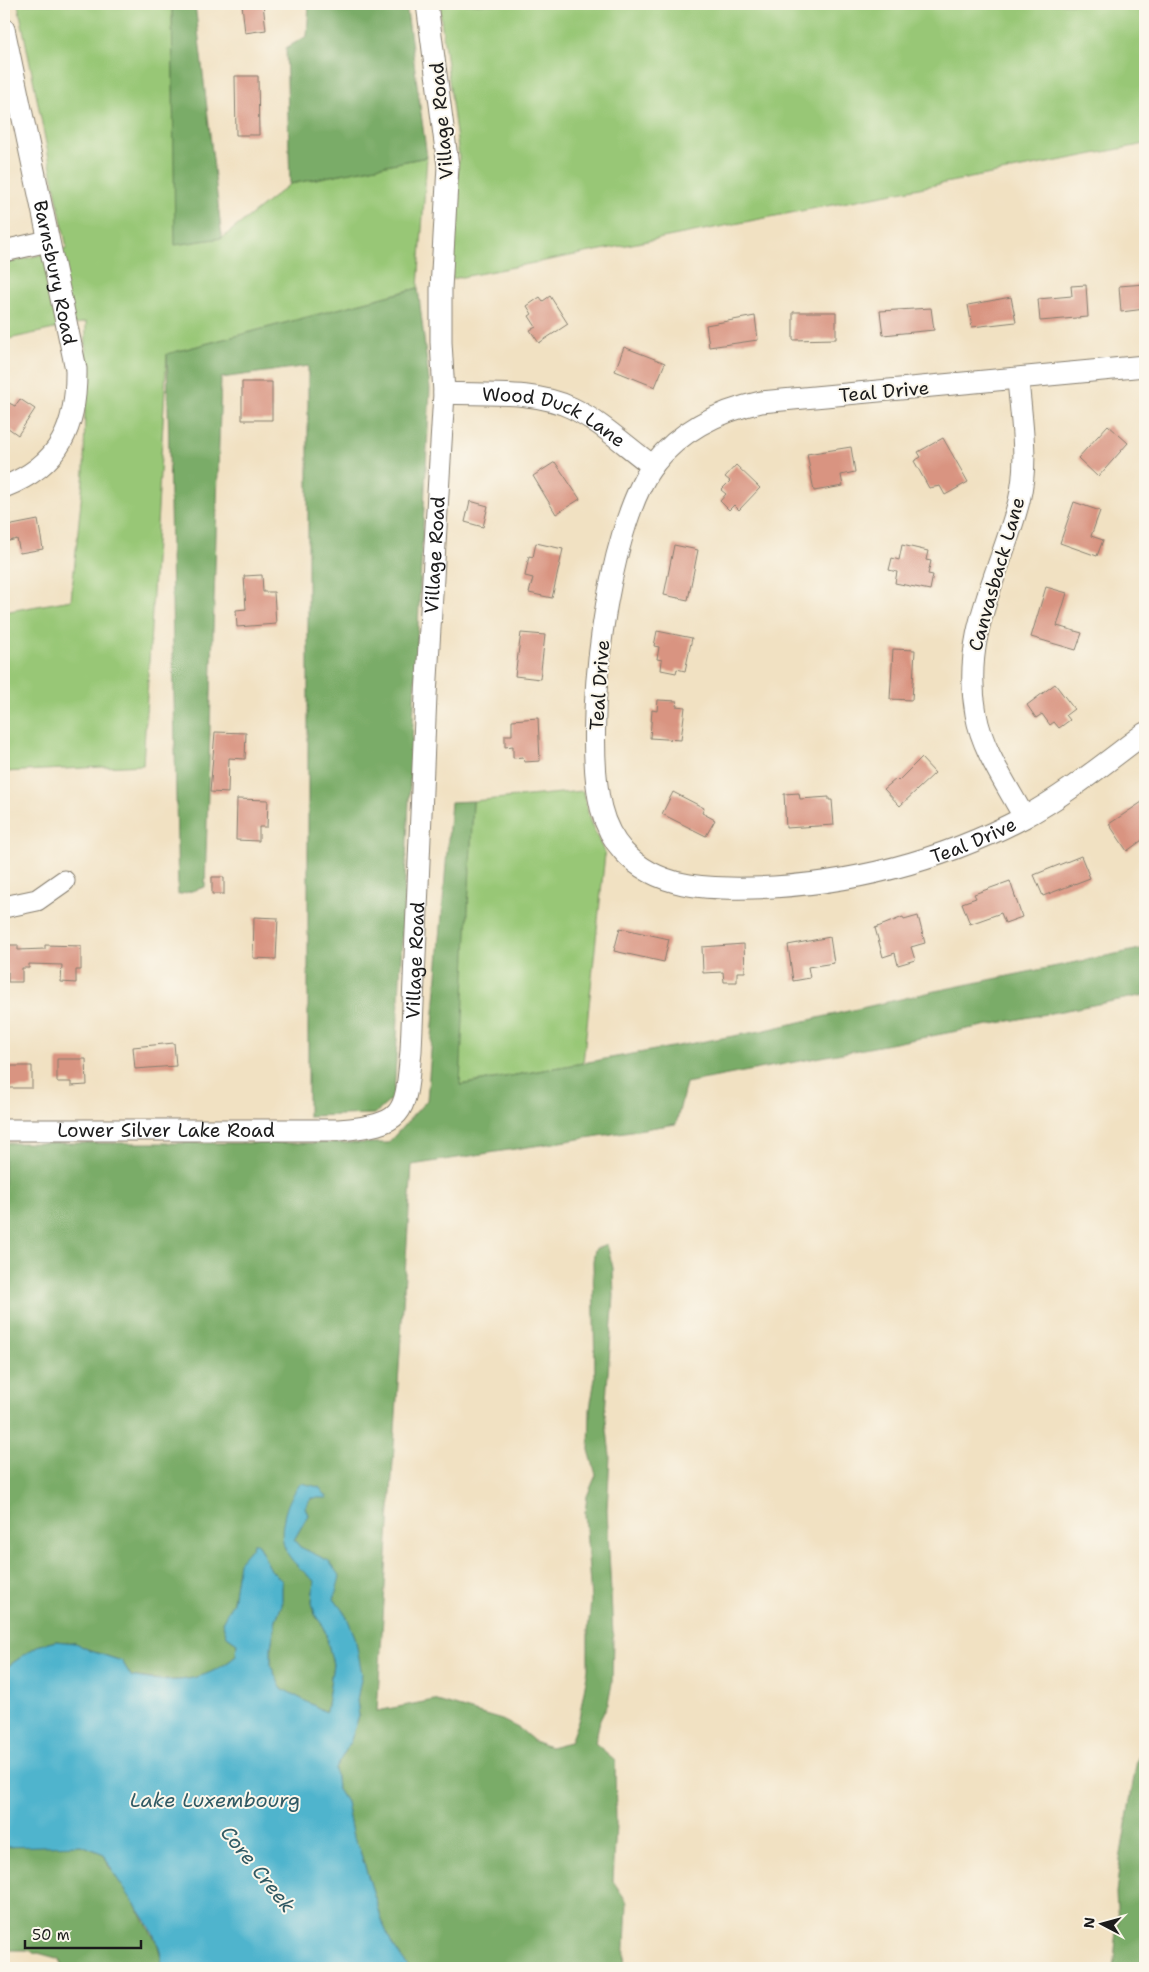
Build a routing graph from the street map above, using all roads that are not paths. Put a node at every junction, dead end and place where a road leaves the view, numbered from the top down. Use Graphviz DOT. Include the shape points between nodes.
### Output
graph roads {
  1 [pos="427,4"];
  2 [pos="4,29"];
  3 [pos="48,241"];
  4 [pos="4,251"];
  5 [pos="1145,366"];
  6 [pos="1018,379"];
  7 [pos="444,393"];
  8 [pos="653,466"];
  9 [pos="4,487"];
  10 [pos="1145,733"];
  11 [pos="1024,817"];
  12 [pos="64,880"];
  13 [pos="4,907"];
  14 [pos="403,1107"];
  15 [pos="4,1130"];
  1 -- 7 [label="street, Village Road" via="448,166 441,290"];
  2 -- 3 [label="street, Barnsbury Road"];
  3 -- 4 [label="street"];
  3 -- 9 [label="street, Barnsbury Road" via="76,369 73,416 56,450 43,465"];
  5 -- 6 [label="street, Teal Drive"];
  6 -- 8 [label="street, Teal Drive" via="741,406 695,427 675,442"];
  6 -- 11 [label="street, Canvasback Lane" via="1024,454 1019,500 975,637 972,680 978,723 994,762"];
  7 -- 8 [label="street, Wood Duck Lane" via="522,396 555,402 589,419"];
  7 -- 14 [label="street, Village Road" via="410,1051"];
  8 -- 11 [label="street, Teal Drive" via="636,497 621,542 602,631 596,699 596,783 606,823 625,853 643,869 678,884 783,887 832,882 890,870 947,851"];
  10 -- 11 [label="street, Teal Drive"];
  12 -- 13 [label="street" via="37,900"];
  14 -- 15 [label="street, Lower Silver Lake Road" via="395,1117 379,1125 330,1129"];
}
